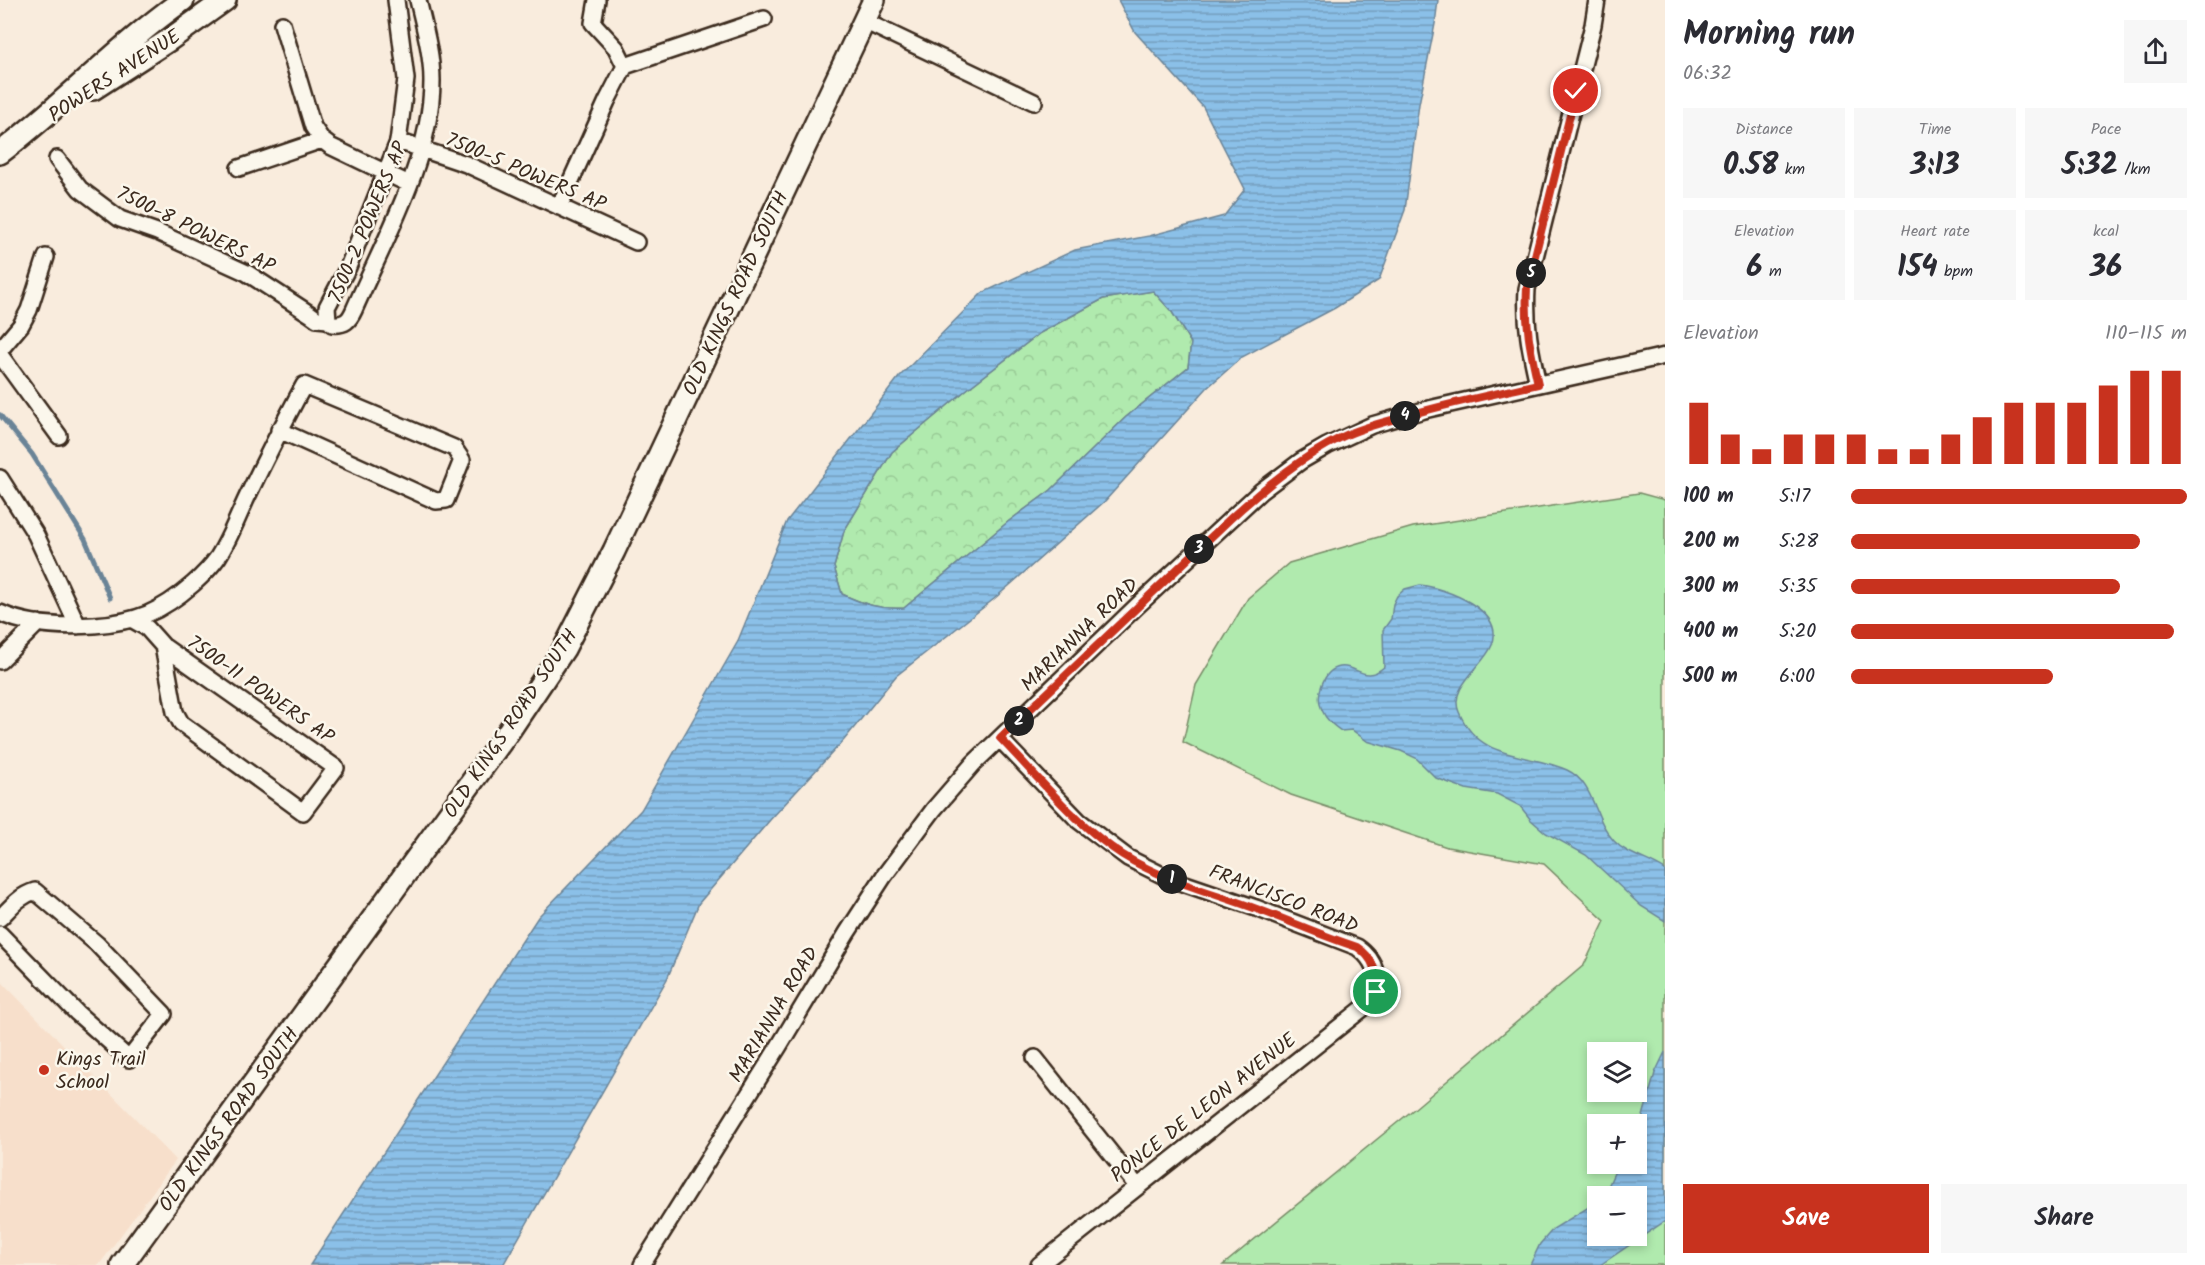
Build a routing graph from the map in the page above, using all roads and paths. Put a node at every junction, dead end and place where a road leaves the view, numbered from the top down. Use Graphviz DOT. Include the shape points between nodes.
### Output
graph roads {
  1 [pos="183,0"];
  2 [pos="225,0"];
  3 [pos="396,0"];
  4 [pos="418,0"];
  5 [pos="597,0"];
  6 [pos="874,0"];
  7 [pos="1597,0"];
  8 [pos="764,19"];
  9 [pos="864,21"];
  10 [pos="282,24"];
  11 [pos="625,66"];
  12 [pos="1034,102"];
  13 [pos="32,128"];
  14 [pos="322,140"];
  15 [pos="398,141"];
  16 [pos="422,149"];
  17 [pos="0,153"];
  18 [pos="57,159"];
  19 [pos="239,168"];
  20 [pos="387,173"];
  21 [pos="409,184"];
  22 [pos="559,207"];
  23 [pos="636,242"];
  24 [pos="46,257"];
  25 [pos="328,320"];
  26 [pos="0,350"];
  27 [pos="0,355"];
  28 [pos="1665,357"];
  29 [pos="1538,384"];
  30 [pos="279,430"];
  31 [pos="59,436"];
  32 [pos="0,478"];
  33 [pos="0,613"];
  34 [pos="133,620"];
  35 [pos="38,623"];
  36 [pos="78,626"];
  37 [pos="163,646"];
  38 [pos="0,662"];
  39 [pos="1000,738"];
  40 [pos="0,918"];
  41 [pos="0,934"];
  42 [pos="1377,973"];
  43 [pos="1035,1058"];
  44 [pos="1137,1186"];
  45 [pos="122,1265"];
  46 [pos="642,1265"];
  47 [pos="1039,1265"];
  1 -- 13 [label="street, POWERS AVENUE"];
  2 -- 13 [label="street, POWERS AVENUE"];
  3 -- 15 [label="street, 7500-2 POWERS AP" via="406,79"];
  4 -- 16 [label="street, 7500-2 POWERS AP" via="432,80 430,120"];
  5 -- 11 [label="street" via="593,23 616,48"];
  6 -- 9 [label="street, OLD KINGS ROAD SOUTH"];
  7 -- 29 [label="street" via="1527,288 1525,316"];
  8 -- 11 [label="street"];
  9 -- 12 [label="street"];
  9 -- 45 [label="street, OLD KINGS ROAD SOUTH" via="564,650 512,728"];
  10 -- 14 [label="street" via="314,127"];
  11 -- 22 [label="street"];
  13 -- 17 [label="street, POWERS AVENUE"];
  14 -- 19 [label="street"];
  14 -- 20 [label="street"];
  15 -- 16 [label="street, 7500-5 POWERS AP"];
  15 -- 20 [label="street, 7500-2 POWERS AP"];
  16 -- 21 [label="street, 7500-2 POWERS AP"];
  16 -- 22 [label="street, 7500-5 POWERS AP" via="466,164"];
  18 -- 25 [label="street, 7500-8 POWERS AP" via="80,189 120,219 247,273 317,319"];
  20 -- 21 [label="street"];
  20 -- 25 [label="street, 7500-2 POWERS AP" via="327,308"];
  21 -- 25 [label="street, 7500-2 POWERS AP" via="348,321 332,324"];
  22 -- 23 [label="street, 7500-5 POWERS AP"];
  24 -- 26 [label="street" via="29,310"];
  27 -- 31 [label="street"];
  28 -- 29 [label="street, MARIANNA ROAD"];
  29 -- 39 [label="street, MARIANNA ROAD" via="1372,426 1344,436 1301,461 1231,518"];
  30 -- 30 [label="street" via="304,386 454,448 462,460 446,500 436,501"];
  30 -- 34 [label="street" via="218,557 176,599"];
  32 -- 36 [label="street" via="36,535"];
  33 -- 35 [label="street"];
  34 -- 36 [label="street"];
  34 -- 37 [label="street, 7500-11 POWERS AP" via="147,628"];
  35 -- 36 [label="street"];
  35 -- 38 [label="street"];
  37 -- 37 [label="street, 7500-11 POWERS AP" via="336,768 303,812 181,723 175,712"];
  39 -- 42 [label="street, FRANCISCO ROAD" via="1079,821 1128,858 1168,878 1357,947 1365,952"];
  39 -- 46 [label="street, MARIANNA ROAD" via="934,809 884,876"];
  40 -- 41 [label="street" via="17,900 35,891 97,944 164,1014 129,1059 77,1013"];
  42 -- 44 [label="street, PONCE DE LEON AVENUE" via="1371,1002"];
  43 -- 44 [label="street"];
  44 -- 47 [label="street, PONCE DE LEON AVENUE"];
}
